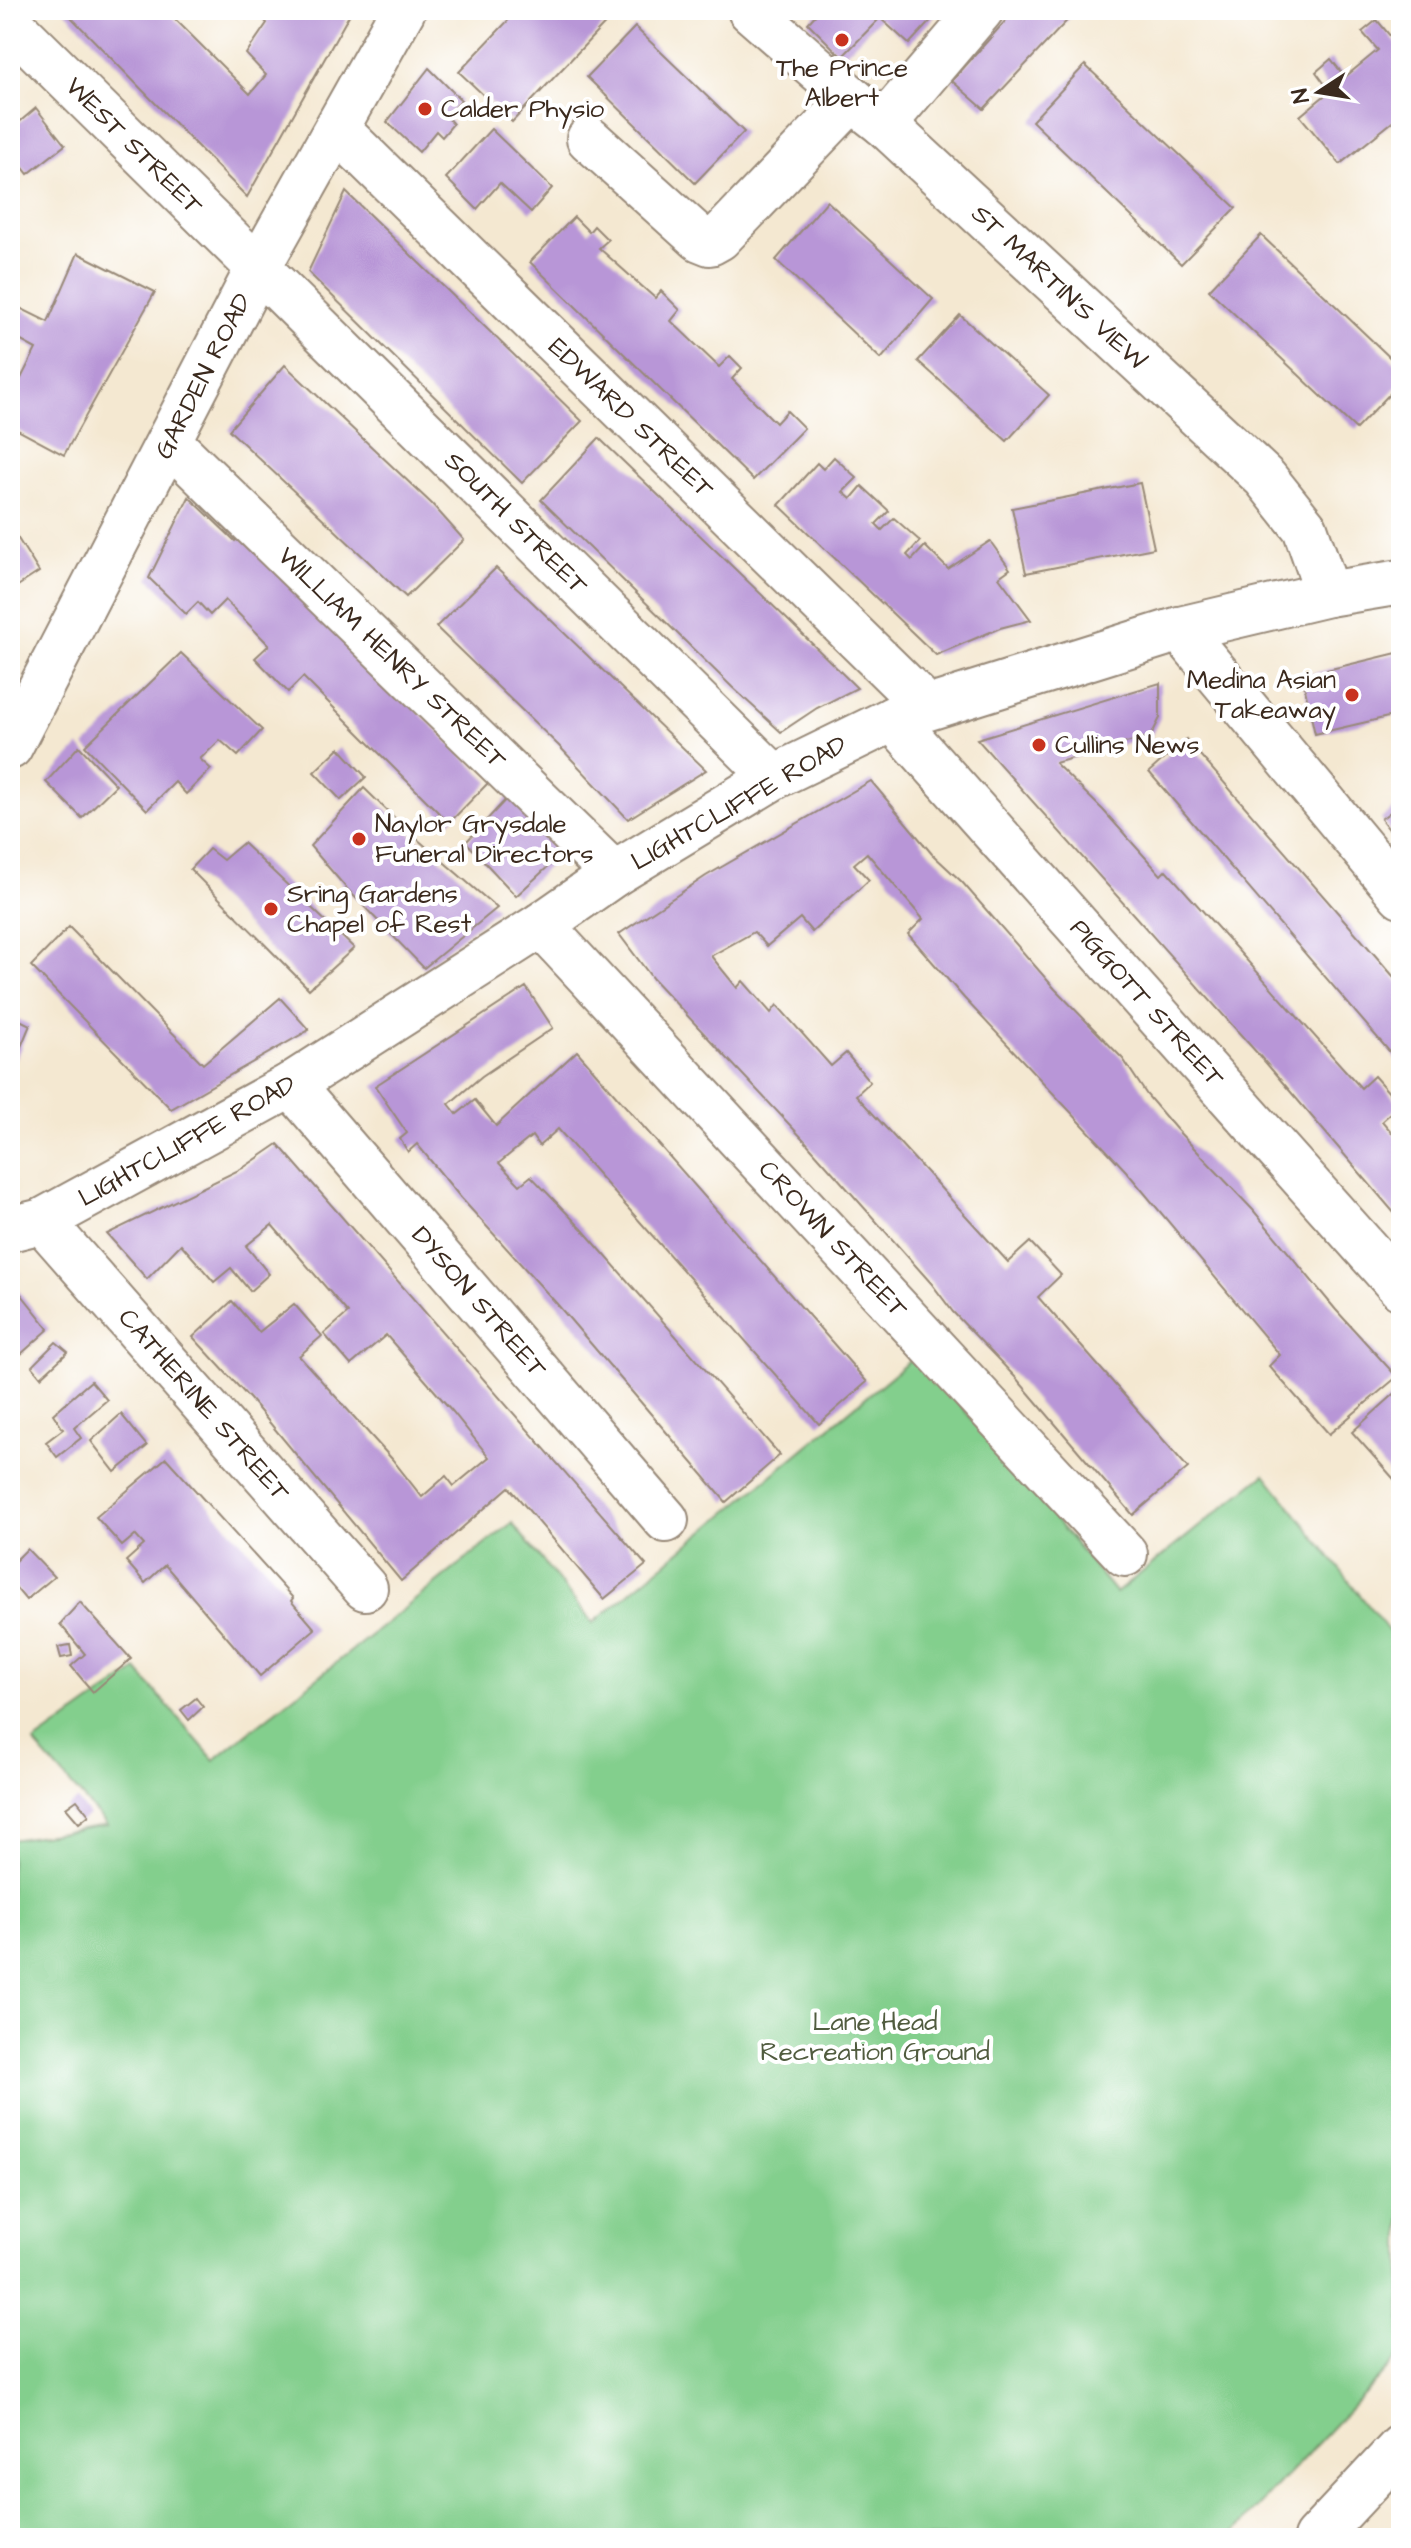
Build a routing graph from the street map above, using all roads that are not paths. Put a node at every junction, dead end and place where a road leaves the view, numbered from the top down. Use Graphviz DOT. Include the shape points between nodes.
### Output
graph roads {
  1 [pos="403,10"];
  2 [pos="750,10"];
  3 [pos="981,10"];
  4 [pos="10,23"];
  5 [pos="868,111"];
  6 [pos="337,129"];
  7 [pos="589,139"];
  8 [pos="258,268"];
  9 [pos="169,442"];
  10 [pos="1401,582"];
  11 [pos="1328,594"];
  12 [pos="1180,629"];
  13 [pos="909,712"];
  14 [pos="10,747"];
  15 [pos="774,777"];
  16 [pos="614,874"];
  17 [pos="1401,895"];
  18 [pos="541,925"];
  19 [pos="291,1085"];
  20 [pos="26,1225"];
  21 [pos="1401,1288"];
  22 [pos="666,1520"];
  23 [pos="1125,1554"];
  24 [pos="365,1588"];
  25 [pos="1401,2447"];
  26 [pos="1316,2538"];
  1 -- 6 [label="street, GARDEN ROAD"];
  2 -- 5 [label="street, ST MARTIN'S VIEW"];
  3 -- 5 [label="street"];
  4 -- 8 [label="street, WEST STREET"];
  5 -- 7 [label="street" via="710,243"];
  5 -- 11 [label="street, ST MARTIN'S VIEW" via="1265,478 1305,528"];
  6 -- 8 [label="street, GARDEN ROAD"];
  6 -- 13 [label="street, EDWARD STREET"];
  8 -- 9 [label="street, GARDEN ROAD"];
  8 -- 15 [label="street, SOUTH STREET"];
  9 -- 14 [label="street, GARDEN ROAD"];
  9 -- 16 [label="street, WILLIAM HENRY STREET"];
  10 -- 11 [label="street, LIGHTCLIFFE ROAD"];
  11 -- 12 [label="street, LIGHTCLIFFE ROAD"];
  12 -- 13 [label="street, LIGHTCLIFFE ROAD"];
  12 -- 17 [label="street"];
  13 -- 15 [label="street, LIGHTCLIFFE ROAD"];
  13 -- 21 [label="street, PIGGOTT STREET"];
  15 -- 16 [label="street, LIGHTCLIFFE ROAD"];
  16 -- 18 [label="street, LIGHTCLIFFE ROAD"];
  18 -- 19 [label="street, LIGHTCLIFFE ROAD"];
  18 -- 23 [label="street, CROWN STREET"];
  19 -- 20 [label="street, LIGHTCLIFFE ROAD"];
  19 -- 22 [label="street, DYSON STREET"];
  20 -- 24 [label="street, CATHERINE STREET"];
  25 -- 26 [label="street"];
}
